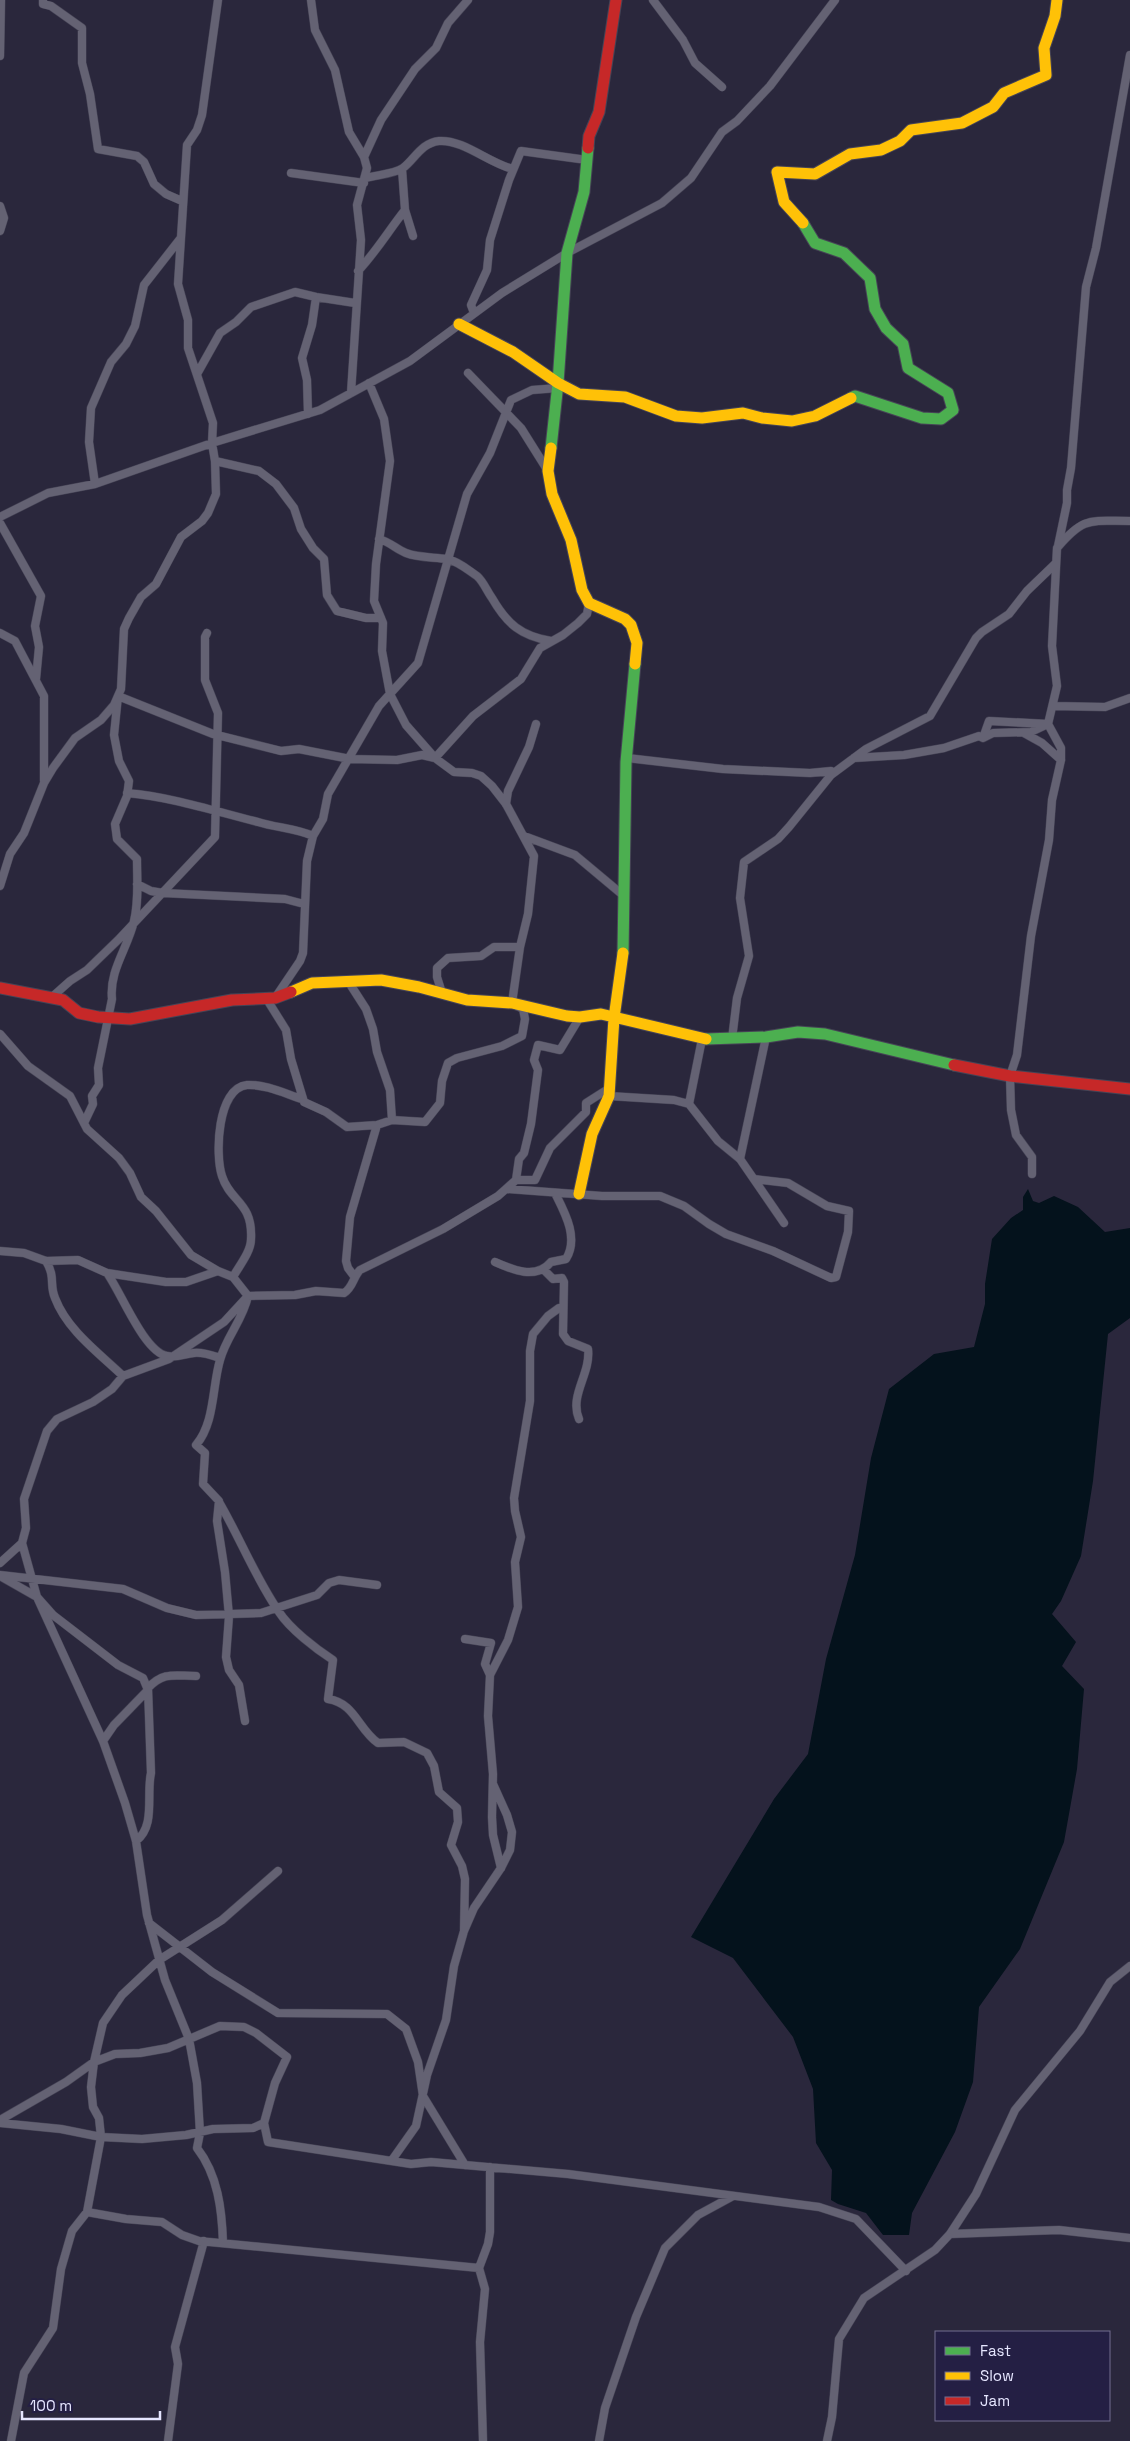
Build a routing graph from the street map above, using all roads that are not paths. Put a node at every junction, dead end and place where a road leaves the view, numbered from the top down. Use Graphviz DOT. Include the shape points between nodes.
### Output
graph roads {
  1 [pos="1,0"];
  2 [pos="43,0"];
  3 [pos="218,0"];
  4 [pos="311,0"];
  5 [pos="468,0"];
  6 [pos="616,0"];
  7 [pos="653,0"];
  8 [pos="834,0"];
  9 [pos="1058,0"];
  10 [pos="1130,55"];
  11 [pos="0,56"];
  12 [pos="722,87"];
  13 [pos="364,157"];
  14 [pos="587,160"];
  15 [pos="402,169"];
  16 [pos="513,169"];
  17 [pos="291,173"];
  18 [pos="365,180"];
  19 [pos="182,201"];
  20 [pos="0,206"];
  21 [pos="405,210"];
  22 [pos="0,231"];
  23 [pos="413,236"];
  24 [pos="181,237"];
  25 [pos="567,253"];
  26 [pos="358,271"];
  27 [pos="316,298"];
  28 [pos="355,303"];
  29 [pos="474,313"];
  30 [pos="459,324"];
  31 [pos="468,373"];
  32 [pos="197,374"];
  33 [pos="369,383"];
  34 [pos="558,386"];
  35 [pos="351,393"];
  36 [pos="507,413"];
  37 [pos="308,414"];
  38 [pos="212,443"];
  39 [pos="215,461"];
  40 [pos="548,471"];
  41 [pos="95,484"];
  42 [pos="0,516"];
  43 [pos="1130,521"];
  44 [pos="0,523"];
  45 [pos="379,539"];
  46 [pos="1058,547"];
  47 [pos="450,559"];
  48 [pos="1055,564"];
  49 [pos="589,603"];
  50 [pos="381,618"];
  51 [pos="207,632"];
  52 [pos="0,633"];
  53 [pos="551,641"];
  54 [pos="36,679"];
  55 [pos="390,694"];
  56 [pos="118,696"];
  57 [pos="1130,698"];
  58 [pos="1053,706"];
  59 [pos="536,724"];
  60 [pos="1048,724"];
  61 [pos="1024,733"];
  62 [pos="218,734"];
  63 [pos="983,738"];
  64 [pos="435,758"];
  65 [pos="627,758"];
  66 [pos="852,758"];
  67 [pos="350,759"];
  68 [pos="1061,760"];
  69 [pos="831,771"];
  70 [pos="44,782"];
  71 [pos="127,793"];
  72 [pos="506,804"];
  73 [pos="217,810"];
  74 [pos="314,836"];
  75 [pos="524,836"];
  76 [pos="137,884"];
  77 [pos="0,886"];
  78 [pos="164,893"];
  79 [pos="624,896"];
  80 [pos="304,904"];
  81 [pos="134,922"];
  82 [pos="520,947"];
  83 [pos="348,982"];
  84 [pos="0,988"];
  85 [pos="442,992"];
  86 [pos="52,997"];
  87 [pos="271,998"];
  88 [pos="511,1003"];
  89 [pos="580,1017"];
  90 [pos="109,1018"];
  91 [pos="614,1018"];
  92 [pos="0,1034"];
  93 [pos="766,1038"];
  94 [pos="702,1039"];
  95 [pos="732,1039"];
  96 [pos="1010,1076"];
  97 [pos="1130,1089"];
  98 [pos="608,1092"];
  99 [pos="302,1099"];
  100 [pos="689,1104"];
  101 [pos="392,1120"];
  102 [pos="84,1124"];
  103 [pos="377,1126"];
  104 [pos="740,1160"];
  105 [pos="1032,1174"];
  106 [pos="754,1179"];
  107 [pos="516,1180"];
  108 [pos="507,1189"];
  109 [pos="555,1193"];
  110 [pos="579,1194"];
  111 [pos="784,1223"];
  112 [pos="0,1251"];
  113 [pos="46,1261"];
  114 [pos="495,1262"];
  115 [pos="544,1270"];
  116 [pos="218,1271"];
  117 [pos="107,1273"];
  118 [pos="354,1276"];
  119 [pos="233,1277"];
  120 [pos="248,1296"];
  121 [pos="562,1309"];
  122 [pos="173,1356"];
  123 [pos="220,1358"];
  124 [pos="123,1376"];
  125 [pos="579,1419"];
  126 [pos="219,1502"];
  127 [pos="22,1543"];
  128 [pos="0,1563"];
  129 [pos="0,1576"];
  130 [pos="31,1578"];
  131 [pos="377,1585"];
  132 [pos="37,1597"];
  133 [pos="278,1609"];
  134 [pos="228,1612"];
  135 [pos="465,1639"];
  136 [pos="490,1675"];
  137 [pos="196,1676"];
  138 [pos="148,1690"];
  139 [pos="245,1720"];
  140 [pos="103,1741"];
  141 [pos="493,1784"];
  142 [pos="136,1842"];
  143 [pos="501,1868"];
  144 [pos="278,1871"];
  145 [pos="149,1923"];
  146 [pos="464,1931"];
  147 [pos="180,1946"];
  148 [pos="160,1960"];
  149 [pos="1130,1966"];
  150 [pos="189,2039"];
  151 [pos="94,2062"];
  152 [pos="423,2096"];
  153 [pos="0,2122"];
  154 [pos="264,2122"];
  155 [pos="200,2133"];
  156 [pos="101,2137"];
  157 [pos="392,2160"];
  158 [pos="465,2165"];
  159 [pos="490,2167"];
  160 [pos="733,2196"];
  161 [pos="86,2212"];
  162 [pos="950,2234"];
  163 [pos="1130,2238"];
  164 [pos="204,2241"];
  165 [pos="223,2243"];
  166 [pos="479,2268"];
  167 [pos="906,2271"];
  168 [pos="11,2441"];
  169 [pos="168,2441"];
  170 [pos="483,2441"];
  171 [pos="599,2441"];
  172 [pos="827,2441"];
  1 -- 11 [label="street"];
  2 -- 19 [label="street" via="43,4 82,28 82,63 98,149 137,156 144,162 154,184"];
  3 -- 19 [label="street" via="202,115 187,145"];
  4 -- 13 [label="street" via="316,30 335,70 350,132"];
  5 -- 13 [label="street" via="448,23 436,48 415,69 381,120"];
  6 -- 14 [label="street" via="599,112 589,136"];
  7 -- 12 [label="street" via="696,63"];
  8 -- 25 [label="street" via="770,86 722,132 691,178 662,203"];
  9 -- 34 [label="street" via="1044,48 1046,75 1004,93 993,107 962,123 911,130 900,141 880,150 850,154 815,174 777,172 784,202 807,228 815,243 844,253 870,278 875,309 886,328 904,344 908,368 948,393 953,410 945,417 933,419 899,412 855,396 815,416 792,421 743,413 688,417 665,413 625,397 579,394"];
  10 -- 46 [label="street" via="1096,248 1086,287 1067,503"];
  13 -- 18 [label="street" via="367,168"];
  14 -- 16 [label="street" via="521,151"];
  14 -- 25 [label="street" via="584,192"];
  15 -- 16 [label="street" via="420,148 438,141 466,147 502,167"];
  15 -- 18 [label="street"];
  15 -- 21 [label="street"];
  16 -- 29 [label="street" via="490,240 487,270 472,305"];
  17 -- 18 [label="street"];
  18 -- 26 [label="street" via="358,204 361,229"];
  19 -- 24 [label="street"];
  20 -- 22 [label="street" via="4,218"];
  21 -- 23 [label="street"];
  21 -- 26 [label="street"];
  24 -- 32 [label="street" via="178,290 187,312 188,348"];
  24 -- 41 [label="street" via="146,283 136,326 111,362 91,408 89,442"];
  25 -- 29 [label="street"];
  25 -- 34 [label="street"];
  26 -- 28 [label="street"];
  27 -- 28 [label="street"];
  27 -- 32 [label="street" via="295,292 251,307 220,333"];
  27 -- 37 [label="street" via="302,358 307,380"];
  28 -- 35 [label="street"];
  29 -- 30 [label="street"];
  30 -- 33 [label="street" via="410,361"];
  30 -- 34 [label="street" via="513,352"];
  31 -- 36 [label="street"];
  32 -- 38 [label="street" via="212,414"];
  33 -- 35 [label="street"];
  33 -- 45 [label="street" via="384,419 390,461"];
  34 -- 36 [label="street" via="532,390 511,400"];
  34 -- 40 [label="street"];
  35 -- 37 [label="street"];
  36 -- 40 [label="street"];
  36 -- 47 [label="street" via="468,494"];
  37 -- 38 [label="street"];
  38 -- 39 [label="street"];
  38 -- 41 [label="street"];
  39 -- 50 [label="street" via="259,471 276,484 294,508 301,529 313,548 324,559 327,595 337,611"];
  39 -- 56 [label="street" via="216,494 208,513 181,537 156,584 141,597 124,629"];
  40 -- 49 [label="street" via="552,494 571,540 582,590"];
  41 -- 42 [label="street" via="48,493"];
  43 -- 46 [label="street" via="1089,522 1078,526"];
  44 -- 54 [label="street" via="41,596 35,626 39,647"];
  45 -- 47 [label="street" via="391,542 405,552"];
  45 -- 50 [label="street" via="374,601"];
  46 -- 48 [label="street"];
  47 -- 53 [label="street" via="480,578 500,612 516,627 532,638"];
  47 -- 55 [label="street" via="418,663"];
  48 -- 58 [label="street" via="1052,646 1057,686"];
  48 -- 66 [label="street" via="1009,614 976,638 930,716"];
  49 -- 53 [label="street" via="587,614"];
  49 -- 65 [label="street" via="625,619 632,625 637,643"];
  50 -- 55 [label="street" via="382,651"];
  51 -- 62 [label="street" via="205,680 218,713"];
  52 -- 54 [label="street" via="16,641"];
  53 -- 64 [label="street" via="540,648 521,679 480,710"];
  54 -- 70 [label="street" via="44,696"];
  55 -- 64 [label="street" via="406,725"];
  55 -- 67 [label="street" via="379,706"];
  56 -- 62 [label="street"];
  56 -- 70 [label="street" via="108,713 64,750"];
  56 -- 71 [label="street" via="114,735 119,761 129,781"];
  57 -- 58 [label="street" via="1105,707"];
  58 -- 60 [label="street"];
  59 -- 72 [label="street"];
  60 -- 61 [label="street" via="1037,731"];
  60 -- 63 [label="street" via="989,721"];
  60 -- 68 [label="street" via="1061,750"];
  61 -- 63 [label="street" via="993,733"];
  61 -- 68 [label="street" via="1042,743"];
  62 -- 67 [label="street" via="281,751 299,749"];
  62 -- 73 [label="street"];
  63 -- 66 [label="street" via="978,736 944,748 904,755"];
  64 -- 67 [label="street" via="422,755 397,760"];
  64 -- 72 [label="street" via="454,772 481,776"];
  65 -- 69 [label="street" via="728,770"];
  65 -- 79 [label="street"];
  66 -- 95 [label="street" via="826,781 784,833 744,862 740,898 749,956 737,998"];
  67 -- 74 [label="street" via="328,794 323,819"];
  68 -- 96 [label="street" via="1031,936 1017,1055"];
  70 -- 77 [label="street" via="24,833 10,854"];
  71 -- 73 [label="street" via="157,796"];
  71 -- 76 [label="street" via="115,824 117,839 137,859"];
  72 -- 75 [label="street"];
  73 -- 74 [label="street"];
  73 -- 78 [label="street" via="215,837"];
  74 -- 80 [label="street" via="307,861"];
  75 -- 79 [label="street" via="575,854"];
  75 -- 82 [label="street" via="534,862 527,920"];
  76 -- 78 [label="street"];
  76 -- 81 [label="street"];
  78 -- 80 [label="street" via="285,899"];
  78 -- 81 [label="street"];
  79 -- 91 [label="street" via="623,955"];
  80 -- 87 [label="street" via="300,961"];
  81 -- 86 [label="street" via="87,970"];
  81 -- 90 [label="street" via="119,956 111,989"];
  82 -- 85 [label="street" via="494,947 481,956 448,958 437,968 436,977"];
  82 -- 88 [label="street"];
  83 -- 85 [label="street" via="381,980"];
  83 -- 87 [label="street" via="312,983"];
  83 -- 101 [label="street" via="366,1009 373,1029 390,1090"];
  84 -- 86 [label="street"];
  85 -- 88 [label="street" via="467,1000"];
  86 -- 90 [label="street" via="63,1000 79,1013"];
  87 -- 90 [label="street" via="232,1000 130,1019"];
  87 -- 99 [label="street" via="286,1030"];
  88 -- 89 [label="street"];
  88 -- 101 [label="street" via="523,1009 522,1036 502,1046 448,1063 442,1080 440,1103 425,1122"];
  89 -- 91 [label="street" via="601,1014"];
  89 -- 107 [label="street" via="560,1050 538,1045 534,1060 538,1070 531,1124 524,1153 519,1159"];
  90 -- 102 [label="street" via="98,1068 99,1085 92,1096 93,1104"];
  91 -- 94 [label="street"];
  91 -- 98 [label="street"];
  92 -- 102 [label="street" via="28,1066 70,1096"];
  93 -- 95 [label="street"];
  93 -- 96 [label="street" via="798,1032 825,1034"];
  93 -- 104 [label="street"];
  94 -- 95 [label="street"];
  94 -- 100 [label="street"];
  96 -- 97 [label="street"];
  96 -- 105 [label="street" via="1016,1135 1032,1157"];
  98 -- 100 [label="street"];
  98 -- 107 [label="street" via="586,1103 586,1112 550,1148 535,1180"];
  98 -- 110 [label="street" via="592,1134"];
  99 -- 103 [label="street" via="347,1127"];
  99 -- 119 [label="street" via="246,1085 232,1093 226,1104 220,1128 221,1174 248,1213 251,1240"];
  100 -- 104 [label="street" via="718,1141"];
  101 -- 103 [label="street"];
  102 -- 116 [label="street" via="119,1158 141,1197 191,1255"];
  103 -- 118 [label="street" via="350,1217 346,1260"];
  104 -- 106 [label="street"];
  106 -- 110 [label="street" via="788,1183 827,1206 849,1211 848,1232 836,1277 726,1234 684,1206 660,1196"];
  106 -- 111 [label="street"];
  107 -- 108 [label="street"];
  108 -- 109 [label="street"];
  108 -- 118 [label="street" via="443,1229 360,1270"];
  109 -- 110 [label="street"];
  109 -- 115 [label="street" via="571,1232 571,1249 566,1260 551,1262"];
  112 -- 113 [label="street" via="24,1253"];
  113 -- 117 [label="street" via="78,1260"];
  113 -- 124 [label="street" via="53,1272 54,1296 62,1313"];
  114 -- 115 [label="street" via="518,1271"];
  115 -- 121 [label="street" via="553,1279 563,1280 565,1298"];
  116 -- 117 [label="street" via="186,1282"];
  116 -- 119 [label="street"];
  117 -- 122 [label="street" via="138,1328 160,1354"];
  118 -- 120 [label="street" via="344,1293 316,1291"];
  119 -- 120 [label="street"];
  120 -- 122 [label="street" via="224,1322"];
  120 -- 123 [label="street" via="244,1312"];
  121 -- 125 [label="street" via="563,1334 568,1341 588,1349 588,1364 576,1401"];
  121 -- 136 [label="street" via="548,1316 533,1334 530,1400 514,1498 521,1537 515,1562 518,1607 508,1640"];
  122 -- 123 [label="street" via="196,1353"];
  122 -- 124 [label="street"];
  123 -- 126 [label="street" via="205,1434 196,1444 205,1453 203,1484"];
  124 -- 127 [label="street" via="112,1389 87,1406 57,1419 47,1431 24,1499 26,1528"];
  126 -- 133 [label="street" via="240,1538 248,1560"];
  126 -- 134 [label="street" via="217,1521"];
  127 -- 128 [label="street"];
  127 -- 130 [label="street"];
  129 -- 130 [label="street"];
  129 -- 132 [label="street"];
  130 -- 132 [label="street"];
  130 -- 134 [label="street" via="122,1589 167,1608 196,1615"];
  131 -- 133 [label="street" via="339,1580 329,1583 317,1595"];
  132 -- 138 [label="street" via="53,1615 118,1665 143,1678"];
  132 -- 140 [label="street"];
  133 -- 134 [label="street" via="261,1613"];
  133 -- 146 [label="street" via="333,1660 328,1699 344,1704 378,1743 404,1742 422,1749 430,1757 439,1792 458,1808 458,1822 451,1846 465,1879"];
  134 -- 139 [label="street" via="226,1657 229,1670 239,1685"];
  135 -- 136 [label="street" via="490,1643 485,1664"];
  136 -- 141 [label="street" via="488,1716"];
  137 -- 138 [label="street" via="158,1678"];
  138 -- 140 [label="street"];
  138 -- 142 [label="street" via="152,1773 148,1826"];
  140 -- 142 [label="street"];
  141 -- 143 [label="street" via="493,1835"];
  141 -- 143 [label="street" via="508,1815 512,1832 510,1850"];
  142 -- 145 [label="street"];
  143 -- 146 [label="street" via="474,1908"];
  144 -- 147 [label="street" via="222,1920"];
  145 -- 147 [label="street"];
  145 -- 148 [label="street"];
  146 -- 152 [label="street" via="454,1966 446,2020"];
  147 -- 148 [label="street"];
  147 -- 152 [label="street" via="212,1972 278,2013 387,2014 406,2029 418,2062"];
  148 -- 150 [label="street"];
  148 -- 151 [label="street" via="122,1995 103,2023"];
  149 -- 162 [label="street" via="1110,1982 1080,2031 1015,2110 976,2194"];
  150 -- 151 [label="street" via="168,2048 140,2054 115,2054"];
  150 -- 154 [label="street" via="220,2026 244,2027 287,2057 275,2083"];
  150 -- 155 [label="street" via="197,2083"];
  151 -- 153 [label="street"];
  151 -- 156 [label="street" via="93,2107 99,2118"];
  152 -- 157 [label="street" via="416,2126"];
  152 -- 158 [label="street"];
  153 -- 156 [label="street"];
  154 -- 155 [label="street" via="253,2128 213,2129"];
  154 -- 157 [label="street" via="268,2142"];
  155 -- 156 [label="street" via="142,2139"];
  155 -- 165 [label="street" via="197,2148 208,2161 222,2210"];
  156 -- 161 [label="street"];
  157 -- 158 [label="street" via="411,2164"];
  158 -- 159 [label="street"];
  159 -- 160 [label="street"];
  159 -- 166 [label="street" via="490,2232"];
  160 -- 167 [label="street" via="819,2207 856,2219"];
  160 -- 171 [label="street" via="698,2215 665,2248 636,2317 605,2408"];
  161 -- 164 [label="street" via="162,2222 182,2235"];
  161 -- 168 [label="street" via="72,2231 61,2269 52,2328 24,2373"];
  162 -- 163 [label="street" via="1060,2230"];
  162 -- 167 [label="street" via="935,2250"];
  164 -- 165 [label="street"];
  164 -- 169 [label="street" via="175,2347 178,2364"];
  165 -- 166 [label="street"];
  166 -- 170 [label="street" via="485,2288 480,2342"];
  167 -- 172 [label="street" via="864,2298 840,2339"];
}
